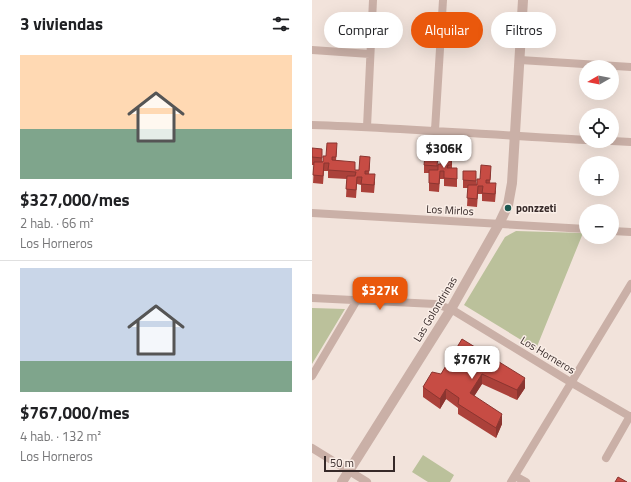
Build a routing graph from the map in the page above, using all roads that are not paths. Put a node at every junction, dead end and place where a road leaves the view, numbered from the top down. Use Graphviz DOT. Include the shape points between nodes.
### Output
graph roads {
  1 [pos="372,0"];
  2 [pos="443,0"];
  3 [pos="523,0"];
  4 [pos="312,50"];
  5 [pos="370,54"];
  6 [pos="520,60"];
  7 [pos="631,67"];
  8 [pos="312,125"];
  9 [pos="367,127"];
  10 [pos="435,130"];
  11 [pos="514,136"];
  12 [pos="579,140"];
  13 [pos="619,141"];
  14 [pos="631,142"];
  15 [pos="312,213"];
  16 [pos="499,224"];
  17 [pos="579,229"];
  18 [pos="619,231"];
  19 [pos="631,232"];
  20 [pos="631,284"];
  21 [pos="312,298"];
  22 [pos="357,300"];
  23 [pos="451,309"];
  24 [pos="312,376"];
  25 [pos="572,383"];
  26 [pos="631,416"];
  27 [pos="312,448"];
  28 [pos="606,458"];
  29 [pos="348,471"];
  30 [pos="513,479"];
  31 [pos="342,482"];
  32 [pos="367,482"];
  33 [pos="526,482"];
  1 -- 5 [label="street"];
  2 -- 10 [label="street"];
  3 -- 6 [label="street, Las Golondrinas"];
  4 -- 5 [label="street"];
  5 -- 9 [label="street"];
  6 -- 7 [label="street"];
  6 -- 11 [label="street, Las Golondrinas"];
  8 -- 9 [label="street"];
  9 -- 10 [label="street"];
  10 -- 11 [label="street"];
  11 -- 12 [label="street"];
  11 -- 16 [label="street, Las Golondrinas" via="512,183 508,205"];
  13 -- 14 [label="street"];
  15 -- 16 [label="street, Los Mirlos"];
  16 -- 17 [label="street, Los Mirlos"];
  16 -- 23 [label="street, Las Golondrinas"];
  18 -- 19 [label="street"];
  20 -- 25 [label="street"];
  21 -- 22 [label="street, Los Horneros"];
  22 -- 23 [label="street, Los Horneros" via="435,304"];
  22 -- 24 [label="street"];
  23 -- 25 [label="street, Los Horneros"];
  23 -- 29 [label="street, Las Golondrinas"];
  25 -- 26 [label="street, Los Horneros"];
  25 -- 30 [label="street"];
  26 -- 28 [label="street"];
  27 -- 29 [label="street"];
  29 -- 31 [label="street, Las Golondrinas"];
  29 -- 32 [label="street"];
  30 -- 33 [label="street"];
}
